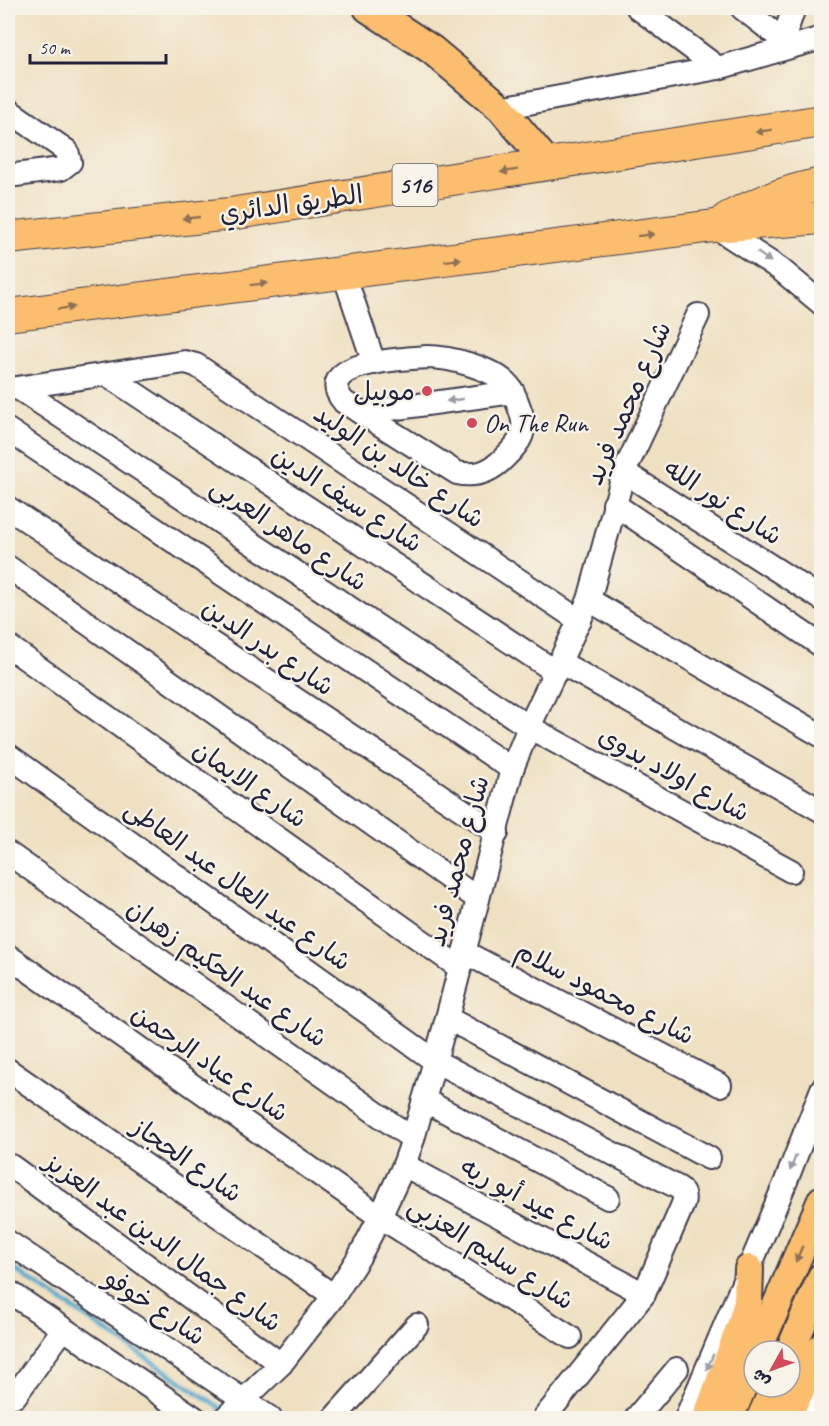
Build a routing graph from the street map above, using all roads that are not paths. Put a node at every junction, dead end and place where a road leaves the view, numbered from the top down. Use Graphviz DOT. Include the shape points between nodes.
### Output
graph roads {
  1 [pos="368,8"];
  2 [pos="638,8"];
  3 [pos="742,8"];
  4 [pos="794,8"];
  5 [pos="822,38"];
  6 [pos="783,45"];
  7 [pos="718,68"];
  8 [pos="501,108"];
  9 [pos="8,110"];
  10 [pos="822,121"];
  11 [pos="549,165"];
  12 [pos="8,176"];
  13 [pos="822,184"];
  14 [pos="822,218"];
  15 [pos="714,226"];
  16 [pos="8,238"];
  17 [pos="344,274"];
  18 [pos="822,304"];
  19 [pos="8,315"];
  20 [pos="698,315"];
  21 [pos="374,363"];
  22 [pos="107,375"];
  23 [pos="13,388"];
  24 [pos="513,392"];
  25 [pos="361,413"];
  26 [pos="8,430"];
  27 [pos="624,472"];
  28 [pos="614,504"];
  29 [pos="8,508"];
  30 [pos="8,567"];
  31 [pos="822,599"];
  32 [pos="589,600"];
  33 [pos="580,621"];
  34 [pos="8,646"];
  35 [pos="822,646"];
  36 [pos="558,667"];
  37 [pos="529,727"];
  38 [pos="822,736"];
  39 [pos="8,755"];
  40 [pos="512,769"];
  41 [pos="822,811"];
  42 [pos="497,832"];
  43 [pos="8,853"];
  44 [pos="791,871"];
  45 [pos="478,899"];
  46 [pos="8,956"];
  47 [pos="462,960"];
  48 [pos="447,1018"];
  49 [pos="435,1060"];
  50 [pos="8,1070"];
  51 [pos="720,1085"];
  52 [pos="822,1089"];
  53 [pos="424,1100"];
  54 [pos="413,1139"];
  55 [pos="709,1158"];
  56 [pos="404,1165"];
  57 [pos="11,1166"];
  58 [pos="608,1198"];
  59 [pos="822,1200"];
  60 [pos="380,1217"];
  61 [pos="8,1242"];
  62 [pos="749,1269"];
  63 [pos="822,1277"];
  64 [pos="8,1291"];
  65 [pos="644,1294"];
  66 [pos="334,1296"];
  67 [pos="417,1325"];
  68 [pos="63,1329"];
  69 [pos="570,1337"];
  70 [pos="762,1339"];
  71 [pos="795,1339"];
  72 [pos="822,1347"];
  73 [pos="281,1364"];
  74 [pos="677,1369"];
  75 [pos="822,1381"];
  76 [pos="742,1388"];
  77 [pos="15,1396"];
  78 [pos="770,1399"];
  79 [pos="243,1401"];
  80 [pos="195,1419"];
  81 [pos="225,1419"];
  82 [pos="270,1419"];
  83 [pos="334,1419"];
  84 [pos="544,1419"];
  85 [pos="636,1419"];
  86 [pos="686,1419"];
  87 [pos="707,1419"];
  88 [pos="729,1419"];
  89 [pos="762,1419"];
  90 [pos="786,1419"];
  91 [pos="804,1419"];
  1 -- 8 [label="main road" via="432,50"];
  2 -- 7 [label="street"];
  3 -- 6 [label="street"];
  4 -- 6 [label="street"];
  5 -- 6 [label="street"];
  6 -- 7 [label="street"];
  7 -- 8 [label="street"];
  8 -- 11 [label="main road"];
  9 -- 12 [label="street" via="67,151 70,162 60,169"];
  10 -- 11 [label="highway, الطريق الدائري / 516, one-way"];
  11 -- 16 [label="highway, الطريق الدائري / 516, one-way" via="230,213"];
  13 -- 15 [label="highway" via="780,195"];
  14 -- 15 [label="highway"];
  17 -- 15 [label="highway, one-way"];
  15 -- 18 [label="street, one-way" via="780,269"];
  19 -- 17 [label="highway, one-way"];
  17 -- 21 [label="street"];
  20 -- 27 [label="street, شارع محمد فريد"];
  21 -- 24 [label="street" via="449,358 499,378"];
  21 -- 25 [label="street" via="351,368 338,379 339,396"];
  22 -- 23 [label="street"];
  22 -- 33 [label="street, شارع خالد بن الوليد" via="185,362 206,371"];
  22 -- 36 [label="street, شارع سيف الدين"];
  23 -- 37 [label="street, شارع ماهر العربى"];
  24 -- 25 [label="street, one-way"];
  24 -- 25 [label="street" via="524,419 520,439 498,464 474,475 449,469"];
  26 -- 40 [label="street"];
  27 -- 28 [label="street, شارع محمد فريد"];
  27 -- 31 [label="street, شارع نور الله"];
  28 -- 32 [label="street, شارع محمد فريد"];
  28 -- 35 [label="street"];
  29 -- 42 [label="street, شارع بدر الدين"];
  30 -- 45 [label="street"];
  32 -- 33 [label="street, شارع محمد فريد"];
  32 -- 38 [label="street"];
  33 -- 36 [label="street, شارع محمد فريد"];
  34 -- 47 [label="street, شارع الايمان"];
  36 -- 37 [label="street, شارع محمد فريد"];
  36 -- 41 [label="street, شارع سيف الدين"];
  37 -- 40 [label="street, شارع محمد فريد"];
  37 -- 44 [label="street, شارع اولاد بدوى"];
  39 -- 49 [label="street, شارع عبد العال عبد العاطى"];
  40 -- 42 [label="street, شارع محمد فريد"];
  42 -- 45 [label="street, شارع محمد فريد"];
  43 -- 54 [label="street, شارع عبد الحكيم زهران"];
  45 -- 47 [label="street, شارع محمد فريد"];
  46 -- 60 [label="street, شارع عباد الرحمن"];
  47 -- 48 [label="street, شارع محمد فريد"];
  47 -- 51 [label="street, شارع محمود سلام"];
  48 -- 49 [label="street, شارع محمد فريد"];
  48 -- 55 [label="street"];
  49 -- 53 [label="street, شارع محمد فريد"];
  49 -- 65 [label="street, شارع عبد العال عبد العاطى" via="679,1188 683,1204"];
  50 -- 66 [label="street, شارع الحجاز"];
  52 -- 62 [label="street, one-way"];
  53 -- 54 [label="street, شارع محمد فريد"];
  53 -- 58 [label="street"];
  54 -- 56 [label="street, شارع محمد فريد"];
  56 -- 60 [label="street, شارع محمد فريد"];
  56 -- 65 [label="street, شارع عيد أبو ريه"];
  57 -- 73 [label="street, شارع جمال الدين عبد العزيز"];
  59 -- 70 [label="main road, one-way"];
  60 -- 66 [label="street, شارع محمد فريد"];
  60 -- 69 [label="street, شارع سليم العزبى"];
  61 -- 79 [label="street, شارع خوفو"];
  62 -- 86 [label="street, one-way"];
  62 -- 87 [label="main road" via="748,1302"];
  63 -- 71 [label="main road"];
  64 -- 68 [label="street"];
  65 -- 84 [label="street"];
  66 -- 73 [label="street, شارع محمد فريد"];
  67 -- 83 [label="street"];
  68 -- 77 [label="street"];
  68 -- 80 [label="street"];
  72 -- 90 [label="main road"];
  73 -- 79 [label="street, شارع محمد فريد"];
  74 -- 85 [label="street"];
  75 -- 91 [label="street"];
  76 -- 88 [label="main road"];
  78 -- 89 [label="main road"];
  79 -- 81 [label="street, شارع محمد فريد"];
  79 -- 82 [label="street, شارع خوفو"];
}
